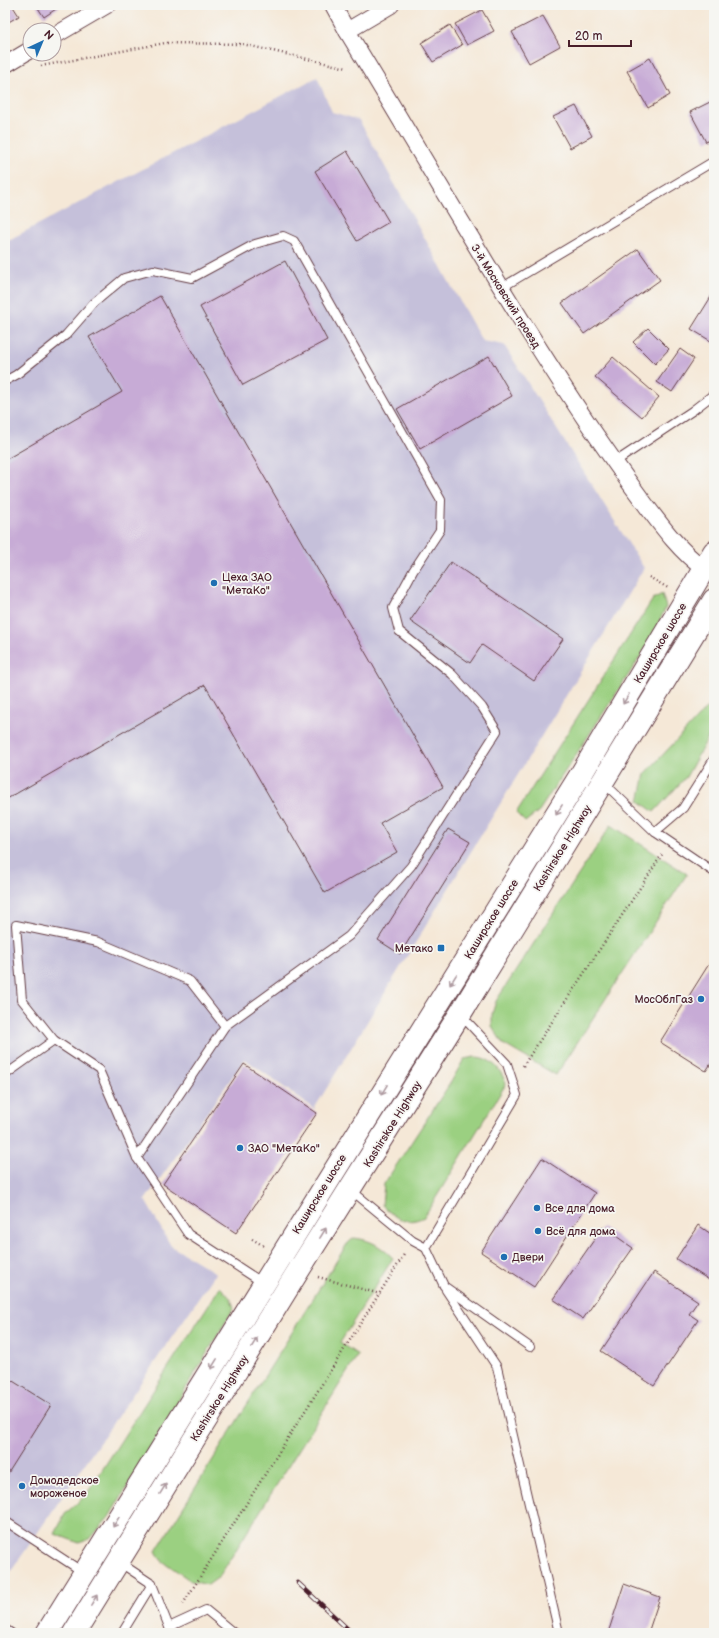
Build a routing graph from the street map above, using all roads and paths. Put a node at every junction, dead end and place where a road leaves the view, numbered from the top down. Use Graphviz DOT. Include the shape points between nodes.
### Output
graph roads {
  1 [pos="107,5"];
  2 [pos="333,5"];
  3 [pos="391,5"];
  4 [pos="62,31"];
  5 [pos="347,31"];
  6 [pos="22,55"];
  7 [pos="5,65"];
  8 [pos="35,67"];
  9 [pos="373,73"];
  10 [pos="714,161"];
  11 [pos="501,288"];
  12 [pos="5,382"];
  13 [pos="714,394"];
  14 [pos="615,462"];
  15 [pos="709,561"];
  16 [pos="649,577"];
  17 [pos="669,589"];
  18 [pos="714,600"];
  19 [pos="714,758"];
  20 [pos="603,782"];
  21 [pos="655,832"];
  22 [pos="714,872"];
  23 [pos="460,1014"];
  24 [pos="225,1026"];
  25 [pos="54,1040"];
  26 [pos="5,1075"];
  27 [pos="137,1158"];
  28 [pos="350,1190"];
  29 [pos="426,1248"];
  30 [pos="264,1283"];
  31 [pos="444,1286"];
  32 [pos="530,1347"];
  33 [pos="5,1521"];
  34 [pos="118,1561"];
  35 [pos="84,1573"];
  36 [pos="152,1584"];
  37 [pos="5,1629"];
  38 [pos="172,1630"];
  39 [pos="10,1633"];
  40 [pos="47,1633"];
  41 [pos="74,1633"];
  42 [pos="122,1633"];
  43 [pos="234,1633"];
  44 [pos="559,1633"];
  1 -- 4 [label="street"];
  2 -- 5 [label="street, 3-й Московский проезд"];
  3 -- 5 [label="street"];
  5 -- 9 [label="street, 3-й Московский проезд"];
  6 -- 7 [label="street"];
  8 -- 9 [label="path" via="165,43 242,44"];
  9 -- 11 [label="street, 3-й Московский проезд"];
  10 -- 11 [label="lane"];
  11 -- 14 [label="street, 3-й Московский проезд"];
  12 -- 24 [label="lane" via="66,335 94,303 124,278 153,270 192,278 255,244 283,236 294,241 441,500 440,530 393,608 398,631 452,674 482,707 497,731 411,866 349,936"];
  13 -- 14 [label="lane"];
  14 -- 15 [label="street, 3-й Московский проезд" via="684,552"];
  15 -- 30 [label="main road, Каширское шоссе, one-way" via="583,770"];
  16 -- 17 [label="path"];
  18 -- 20 [label="main road, Kashirskoe Highway"];
  19 -- 21 [label="lane" via="683,808"];
  20 -- 21 [label="lane"];
  20 -- 23 [label="main road, Kashirskoe Highway"];
  21 -- 22 [label="lane"];
  23 -- 28 [label="main road, Kashirskoe Highway"];
  23 -- 29 [label="lane" via="507,1064 516,1095"];
  24 -- 25 [label="lane" via="190,981 98,942 16,924 22,1000"];
  24 -- 27 [label="lane"];
  25 -- 26 [label="lane"];
  25 -- 27 [label="lane" via="99,1070"];
  27 -- 30 [label="lane" via="188,1234"];
  28 -- 29 [label="lane" via="413,1241"];
  34 -- 28 [label="main road, Kashirskoe Highway, one-way"];
  29 -- 31 [label="lane"];
  30 -- 35 [label="main road, Kashirskoe Highway, one-way"];
  31 -- 32 [label="lane"];
  31 -- 44 [label="lane" via="497,1367"];
  33 -- 35 [label="lane"];
  34 -- 36 [label="lane"];
  41 -- 34 [label="main road, Kashirskoe Highway, one-way"];
  35 -- 40 [label="main road, Kashirskoe Highway"];
  36 -- 38 [label="lane"];
  36 -- 42 [label="lane"];
  37 -- 39 [label="lane"];
  38 -- 43 [label="lane" via="206,1610"];
}
